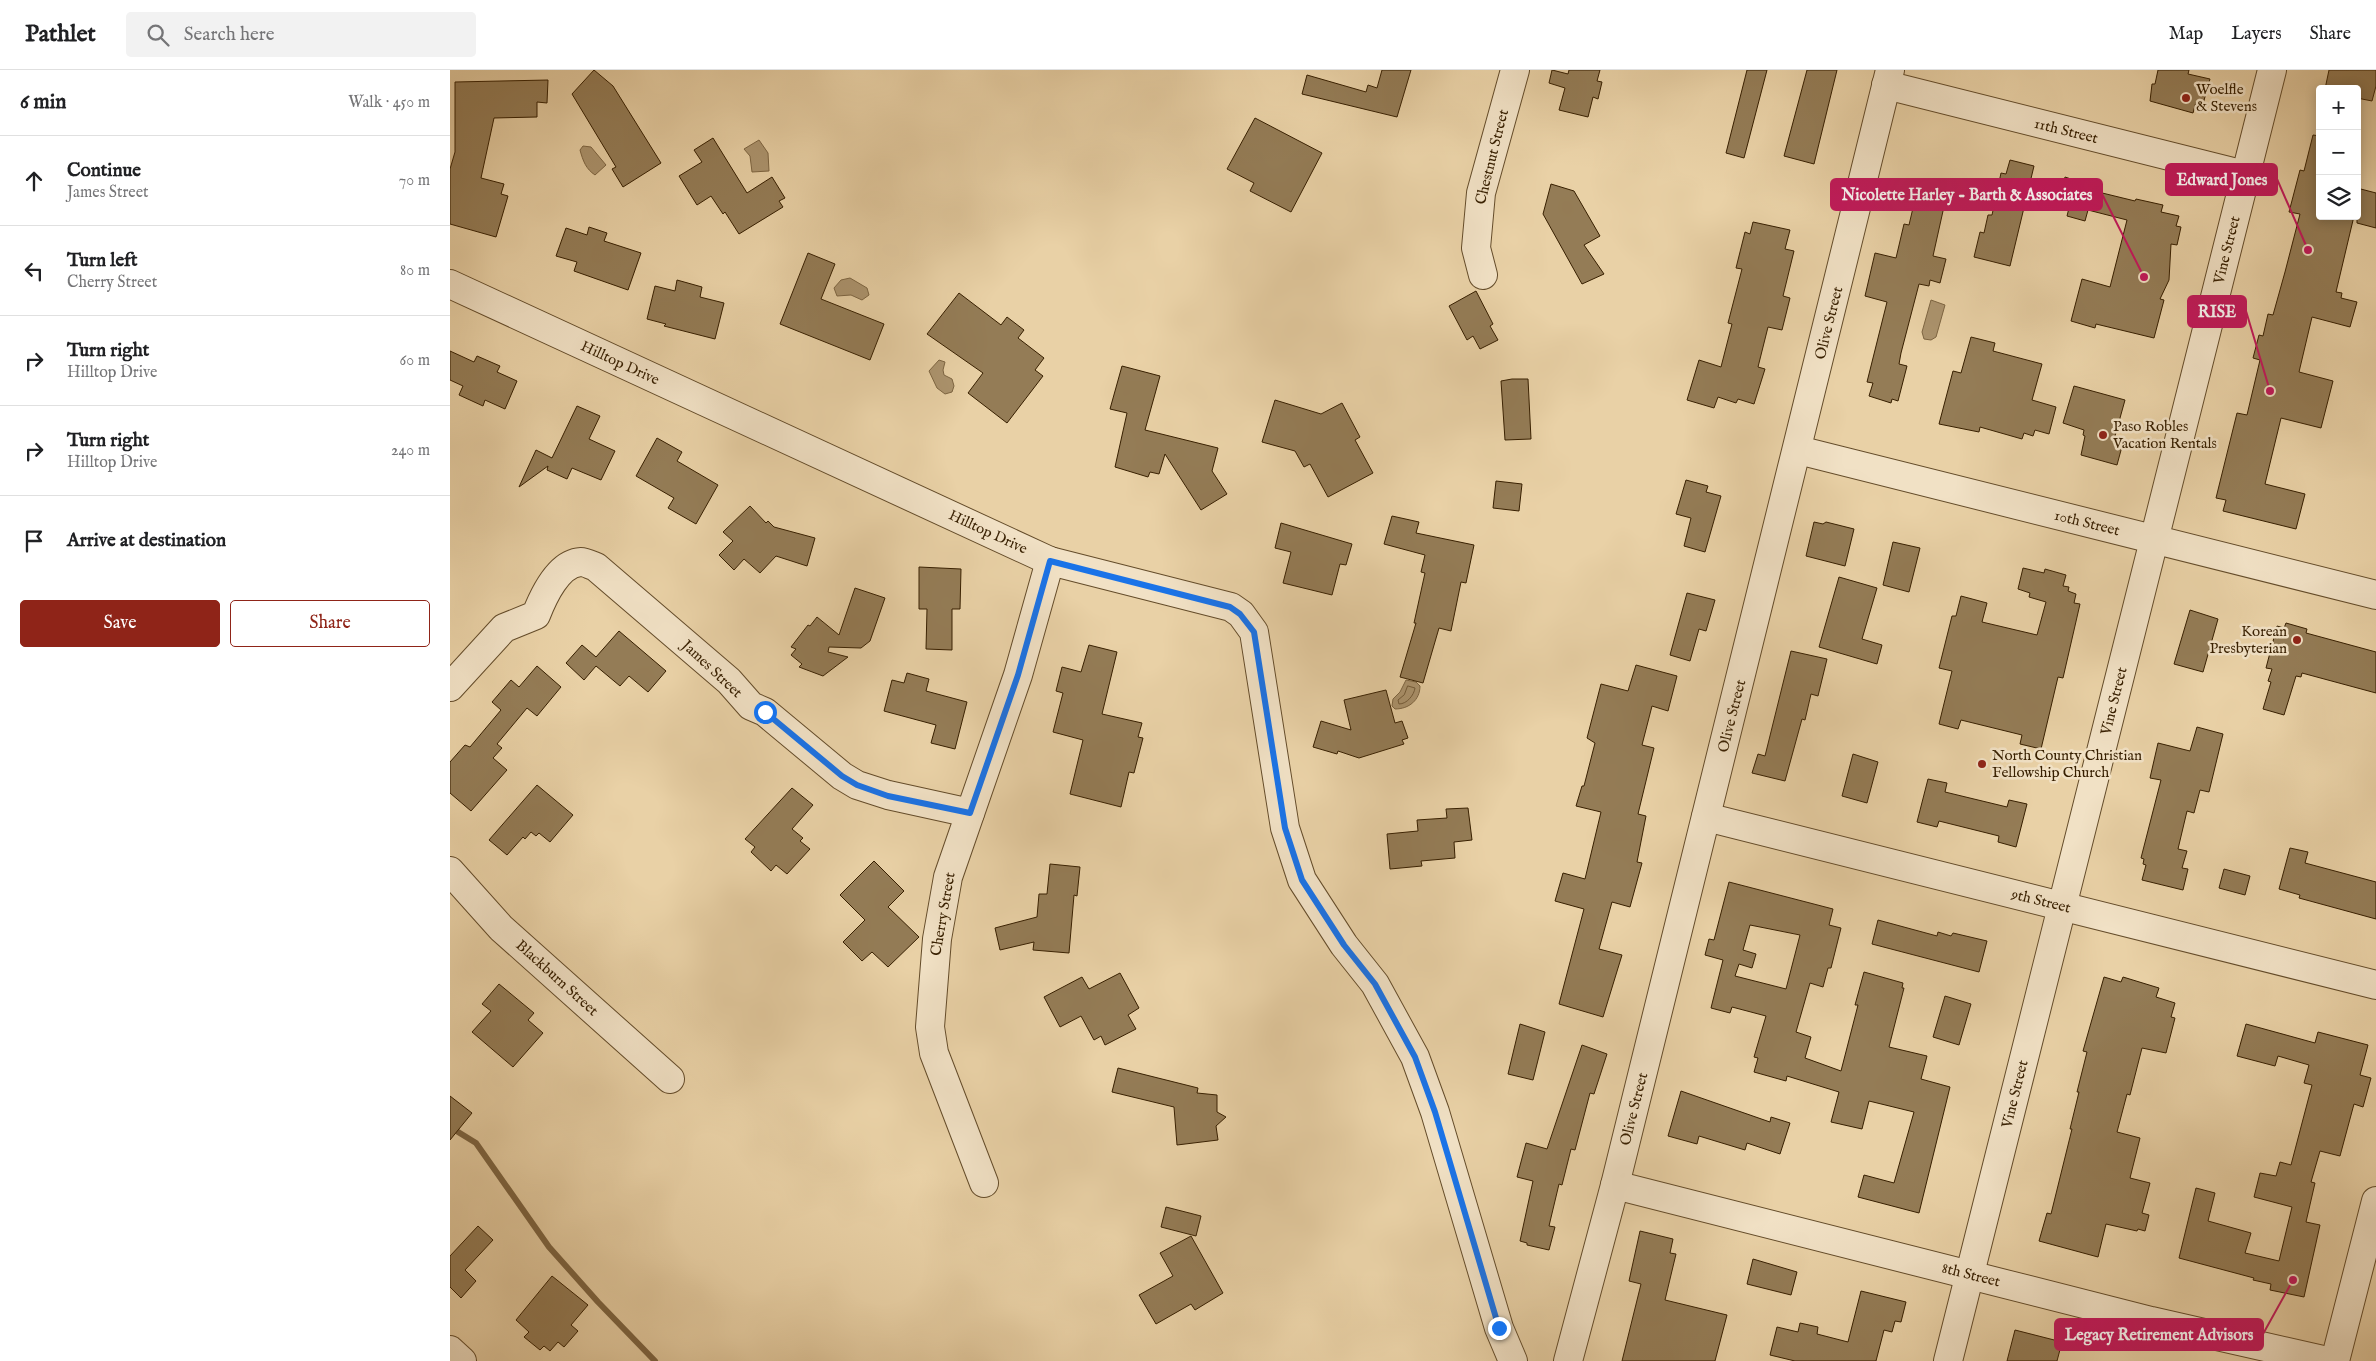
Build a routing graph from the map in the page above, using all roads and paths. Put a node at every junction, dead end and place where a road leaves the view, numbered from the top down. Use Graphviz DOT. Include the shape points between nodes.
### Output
graph roads {
  1 [pos="1515,70"];
  2 [pos="2272,70"];
  3 [pos="1888,78"];
  4 [pos="2245,176"];
  5 [pos="1483,275"];
  6 [pos="450,284"];
  7 [pos="1798,450"];
  8 [pos="2155,540"];
  9 [pos="1050,561"];
  10 [pos="2376,595"];
  11 [pos="450,687"];
  12 [pos="970,813"];
  13 [pos="1706,817"];
  14 [pos="450,871"];
  15 [pos="2062,906"];
  16 [pos="2376,984"];
  17 [pos="670,1079"];
  18 [pos="984,1183"];
  19 [pos="1616,1185"];
  20 [pos="2376,1201"];
  21 [pos="1969,1274"];
  22 [pos="450,1350"];
  23 [pos="462,1361"];
  24 [pos="1513,1361"];
  25 [pos="1568,1361"];
  26 [pos="1948,1361"];
  27 [pos="2327,1361"];
  28 [pos="2335,1361"];
  1 -- 5 [label="street, Chestnut Street" via="1481,193 1476,248"];
  2 -- 4 [label="street, Vine Street"];
  3 -- 4 [label="street, 11th Street"];
  3 -- 7 [label="street, Olive Street"];
  4 -- 8 [label="street, Vine Street"];
  6 -- 9 [label="street, Hilltop Drive"];
  7 -- 8 [label="street, 10th Street"];
  7 -- 13 [label="street, Olive Street"];
  8 -- 10 [label="street, 10th Street"];
  8 -- 15 [label="street, Vine Street"];
  9 -- 12 [label="street, Cherry Street" via="1018,675"];
  9 -- 24 [label="street, Hilltop Drive" via="1230,607 1254,632 1285,828 1302,880 1344,945 1375,984 1415,1057 1435,1112 1499,1328"];
  11 -- 12 [label="street, James Street" via="504,628 536,615 546,591 568,565 582,562 596,567 729,681 751,706 765,712 842,776 888,796"];
  12 -- 18 [label="street, Cherry Street" via="948,877 937,939 930,1027 934,1053"];
  13 -- 15 [label="street, 9th Street"];
  13 -- 19 [label="street, Olive Street"];
  14 -- 17 [label="street, Blackburn Street" via="501,928"];
  15 -- 16 [label="street, 9th Street"];
  15 -- 21 [label="street, Vine Street"];
  19 -- 21 [label="street, 8th Street"];
  19 -- 25 [label="street, Olive Street"];
  20 -- 28 [label="street"];
  21 -- 26 [label="street, Vine Street"];
  21 -- 27 [label="street, 8th Street" via="2151,1321"];
  22 -- 23 [label="street"];
}
